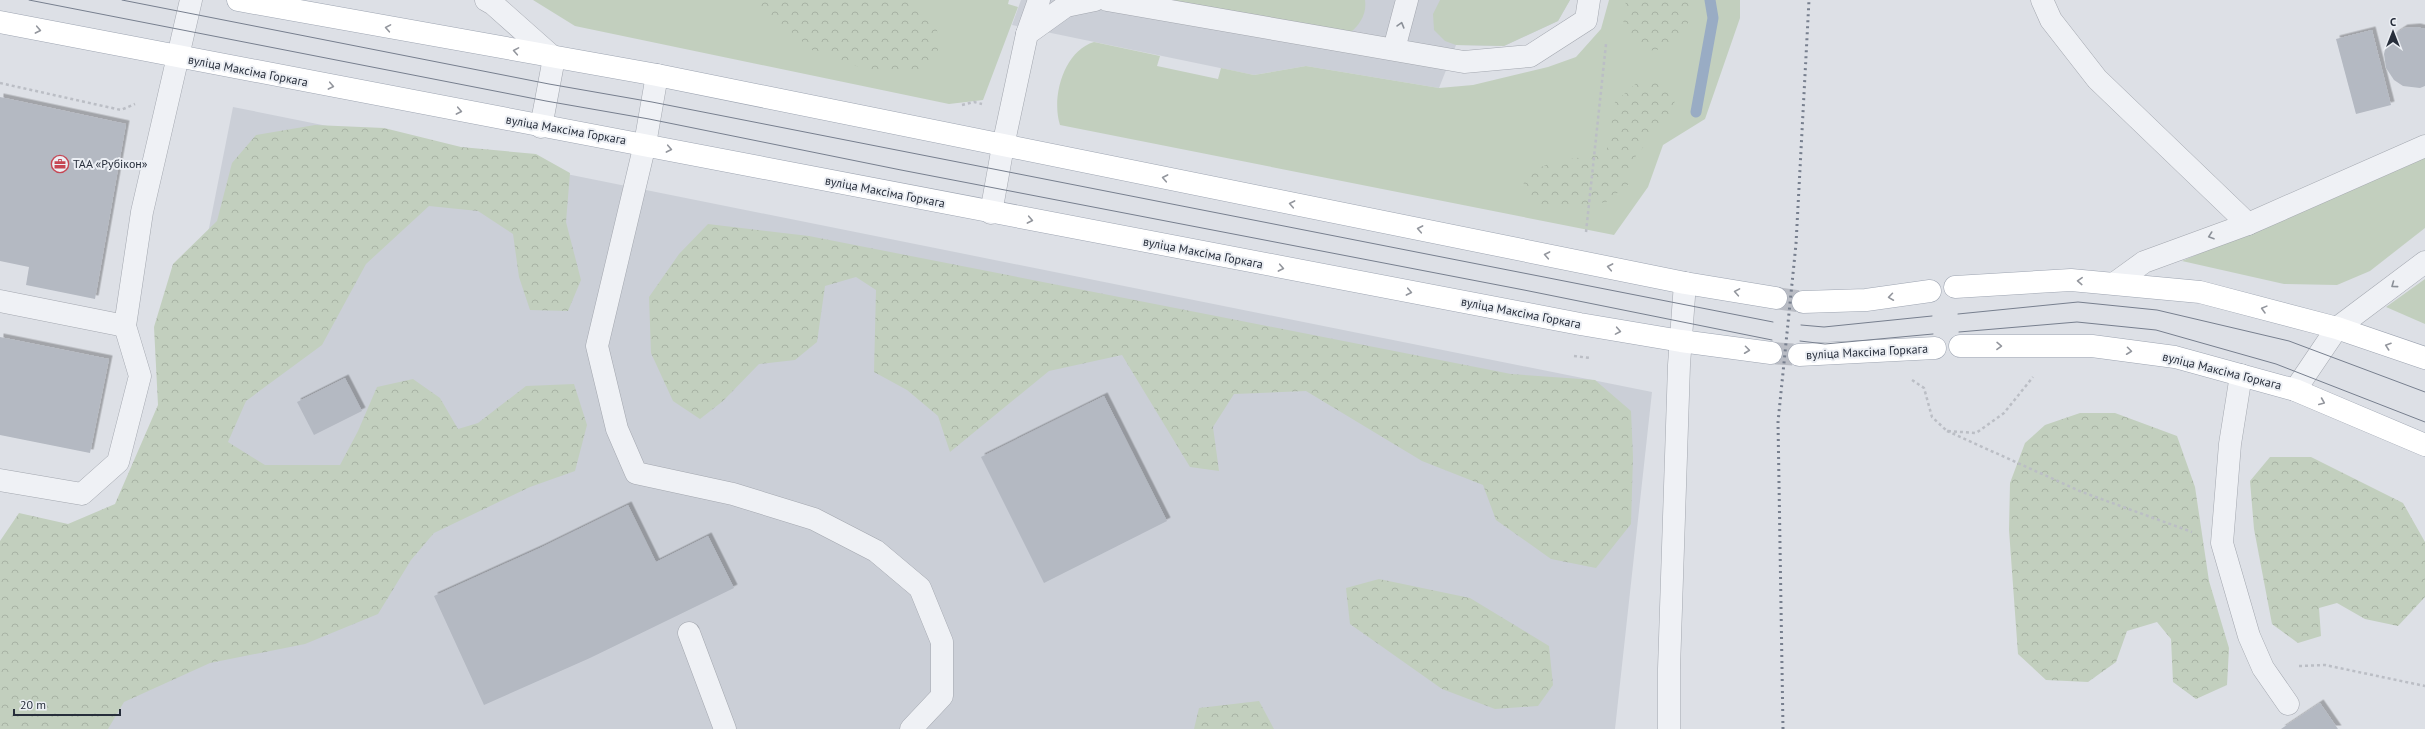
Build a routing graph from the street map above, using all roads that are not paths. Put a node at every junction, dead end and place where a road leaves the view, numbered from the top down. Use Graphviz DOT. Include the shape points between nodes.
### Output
graph roads {
  1 [pos="191,0"];
  2 [pos="238,0"];
  3 [pos="486,0"];
  4 [pos="1039,0"];
  5 [pos="1095,0"];
  6 [pos="1107,0"];
  7 [pos="1408,0"];
  8 [pos="1589,0"];
  9 [pos="2042,0"];
  10 [pos="0,22"];
  11 [pos="1027,34"];
  12 [pos="1394,49"];
  13 [pos="178,57"];
  14 [pos="554,58"];
  15 [pos="657,75"];
  16 [pos="541,126"];
  17 [pos="645,144"];
  18 [pos="1003,146"];
  19 [pos="2425,146"];
  20 [pos="991,213"];
  21 [pos="2248,224"];
  22 [pos="2425,262"];
  23 [pos="1685,283"];
  24 [pos="2115,283"];
  25 [pos="1955,287"];
  26 [pos="1930,291"];
  27 [pos="1776,298"];
  28 [pos="0,301"];
  29 [pos="1803,302"];
  30 [pos="125,326"];
  31 [pos="2337,328"];
  32 [pos="1681,341"];
  33 [pos="1960,346"];
  34 [pos="1935,348"];
  35 [pos="1771,353"];
  36 [pos="1799,355"];
  37 [pos="2425,358"];
  38 [pos="2241,375"];
  39 [pos="2295,390"];
  40 [pos="2425,445"];
  41 [pos="0,480"];
  42 [pos="689,633"];
  43 [pos="2288,704"];
  44 [pos="725,729"];
  45 [pos="911,729"];
  46 [pos="1669,729"];
  1 -- 13 [label="street"];
  14 -- 2 [label="main road, one-way"];
  3 -- 14 [label="street"];
  4 -- 11 [label="street"];
  5 -- 11 [label="street" via="1066,6"];
  6 -- 12 [label="street"];
  12 -- 7 [label="street, one-way"];
  8 -- 12 [label="street" via="1586,20 1530,56 1464,62"];
  9 -- 21 [label="street" via="2051,20 2097,79"];
  10 -- 13 [label="main road, вуліца Максіма Горкага, one-way"];
  11 -- 18 [label="street"];
  13 -- 16 [label="main road, вуліца Максіма Горкага, one-way"];
  13 -- 30 [label="street" via="142,212"];
  14 -- 15 [label="main road"];
  14 -- 16 [label="street"];
  15 -- 17 [label="street"];
  15 -- 18 [label="main road"];
  16 -- 17 [label="main road, вуліца Максіма Горкага"];
  17 -- 20 [label="main road, вуліца Максіма Горкага, one-way"];
  17 -- 45 [label="street" via="597,346 617,429 636,473 733,494 814,519 876,551 920,588 942,642 942,696"];
  18 -- 20 [label="street"];
  23 -- 18 [label="main road, one-way"];
  19 -- 21 [label="street"];
  20 -- 32 [label="main road, вуліца Максіма Горкага, one-way"];
  21 -- 24 [label="street, one-way" via="2144,262"];
  22 -- 31 [label="street, one-way"];
  27 -- 23 [label="main road, one-way"];
  23 -- 32 [label="street"];
  24 -- 25 [label="main road, one-way" via="2071,280"];
  31 -- 24 [label="main road, one-way" via="2200,292"];
  26 -- 29 [label="main road, one-way" via="1866,300"];
  28 -- 30 [label="street"];
  30 -- 41 [label="street" via="140,376 118,462 82,494"];
  37 -- 31 [label="main road, one-way"];
  31 -- 39 [label="street"];
  32 -- 35 [label="main road, вуліца Максіма Горкага, one-way"];
  32 -- 46 [label="street"];
  33 -- 38 [label="main road, вуліца Максіма Горкага, one-way" via="2092,346 2175,357"];
  34 -- 36 [label="main road, вуліца Максіма Горкага"];
  38 -- 39 [label="main road, вуліца Максіма Горкага"];
  38 -- 43 [label="street" via="2230,444 2222,543 2249,636 2263,668"];
  39 -- 40 [label="main road, вуліца Максіма Горкага, one-way"];
  42 -- 44 [label="street"];
}
